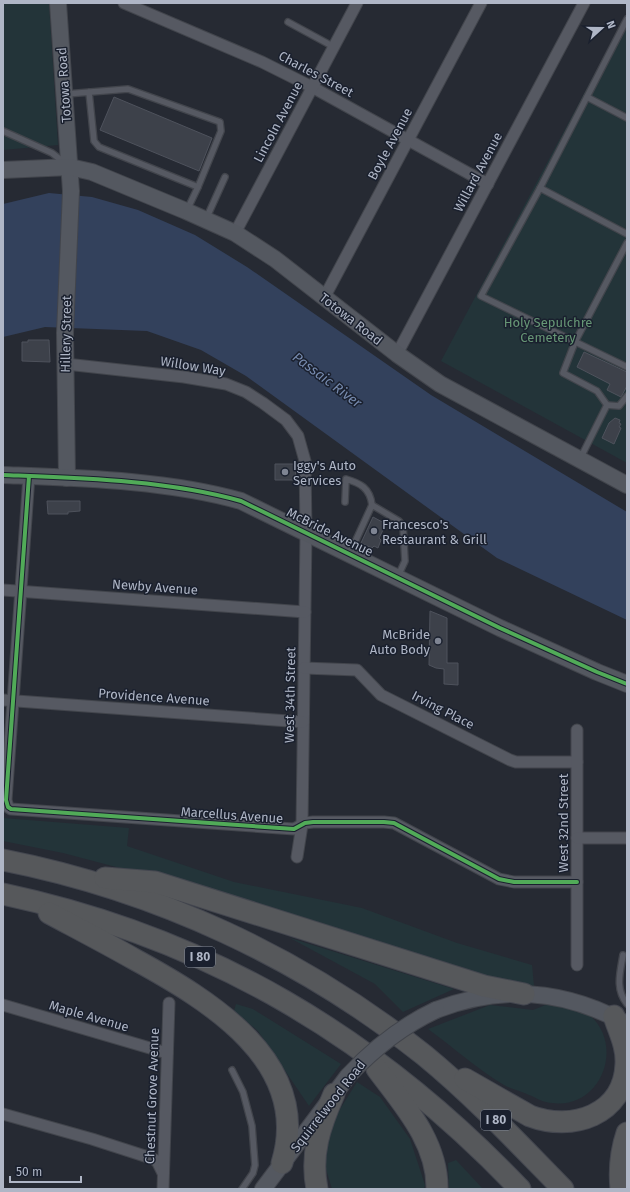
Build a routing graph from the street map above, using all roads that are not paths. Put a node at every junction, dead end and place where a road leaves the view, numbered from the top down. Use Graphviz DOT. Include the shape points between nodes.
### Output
graph roads {
  1 [pos="58,3"];
  2 [pos="124,3"];
  3 [pos="357,3"];
  4 [pos="481,3"];
  5 [pos="581,4"];
  6 [pos="627,18"];
  7 [pos="288,22"];
  8 [pos="334,47"];
  9 [pos="312,87"];
  10 [pos="89,92"];
  11 [pos="64,94"];
  12 [pos="587,97"];
  13 [pos="627,118"];
  14 [pos="3,131"];
  15 [pos="408,139"];
  16 [pos="70,167"];
  17 [pos="3,170"];
  18 [pos="225,177"];
  19 [pos="488,184"];
  20 [pos="71,187"];
  21 [pos="198,187"];
  22 [pos="540,188"];
  23 [pos="186,211"];
  24 [pos="206,219"];
  25 [pos="235,233"];
  26 [pos="627,234"];
  27 [pos="627,243"];
  28 [pos="324,298"];
  29 [pos="575,342"];
  30 [pos="397,354"];
  31 [pos="66,364"];
  32 [pos="627,367"];
  33 [pos="627,396"];
  34 [pos="607,405"];
  35 [pos="580,460"];
  36 [pos="3,475"];
  37 [pos="29,476"];
  38 [pos="67,478"];
  39 [pos="627,485"];
  40 [pos="345,502"];
  41 [pos="372,505"];
  42 [pos="306,532"];
  43 [pos="350,553"];
  44 [pos="398,576"];
  45 [pos="3,590"];
  46 [pos="21,591"];
  47 [pos="305,612"];
  48 [pos="304,668"];
  49 [pos="627,684"];
  50 [pos="8,700"];
  51 [pos="303,722"];
  52 [pos="576,730"];
  53 [pos="576,762"];
  54 [pos="302,825"];
  55 [pos="577,838"];
  56 [pos="627,838"];
  57 [pos="297,857"];
  58 [pos="3,860"];
  59 [pos="67,875"];
  60 [pos="577,882"];
  61 [pos="12,896"];
  62 [pos="623,955"];
  63 [pos="577,964"];
  64 [pos="524,994"];
  65 [pos="168,1003"];
  66 [pos="3,1005"];
  67 [pos="623,1015"];
  68 [pos="363,1050"];
  69 [pos="167,1053"];
  70 [pos="425,1056"];
  71 [pos="232,1070"];
  72 [pos="334,1094"];
  73 [pos="3,1114"];
  74 [pos="627,1133"];
  75 [pos="282,1163"];
  76 [pos="163,1185"];
  77 [pos="242,1189"];
  78 [pos="263,1189"];
  79 [pos="317,1189"];
  80 [pos="437,1189"];
  81 [pos="520,1189"];
  82 [pos="563,1189"];
  83 [pos="621,1189"];
  1 -- 11 [label="street, Totowa Road"];
  2 -- 9 [label="street, Charles Street" via="262,62"];
  3 -- 8 [label="street, Lincoln Avenue"];
  4 -- 15 [label="street, Boyle Avenue"];
  5 -- 19 [label="street, Willard Avenue"];
  6 -- 12 [label="lane"];
  7 -- 8 [label="lane"];
  8 -- 9 [label="street, Lincoln Avenue"];
  9 -- 15 [label="street, Charles Street"];
  9 -- 25 [label="street, Lincoln Avenue"];
  10 -- 11 [label="lane"];
  10 -- 21 [label="lane" via="94,141 98,146"];
  10 -- 21 [label="lane" via="128,89 220,122 221,130"];
  11 -- 16 [label="street, Totowa Road"];
  12 -- 13 [label="lane"];
  12 -- 22 [label="lane"];
  14 -- 16 [label="lane" via="52,153"];
  15 -- 19 [label="street, Charles Street"];
  15 -- 28 [label="street, Boyle Avenue"];
  16 -- 17 [label="street"];
  16 -- 20 [label="street, Totowa Road"];
  16 -- 23 [label="street, Totowa Road" via="92,172"];
  18 -- 24 [label="lane"];
  19 -- 30 [label="street, Willard Avenue"];
  20 -- 31 [label="street, Hillery Street"];
  21 -- 23 [label="lane"];
  22 -- 26 [label="lane"];
  22 -- 29 [label="lane" via="481,296"];
  23 -- 24 [label="street, Totowa Road"];
  24 -- 25 [label="street, Totowa Road"];
  25 -- 28 [label="street, Totowa Road" via="275,259"];
  27 -- 29 [label="lane"];
  28 -- 30 [label="street, Totowa Road"];
  29 -- 32 [label="lane"];
  29 -- 34 [label="lane" via="563,373 597,391"];
  30 -- 35 [label="street, Totowa Road" via="440,384"];
  31 -- 38 [label="street, Hillery Street"];
  31 -- 42 [label="street, Willow Way" via="226,384 246,392 263,403 292,427 302,447 305,461"];
  33 -- 34 [label="lane" via="619,406"];
  34 -- 35 [label="lane"];
  35 -- 39 [label="street, Totowa Road"];
  36 -- 37 [label="street, McBride Avenue"];
  37 -- 38 [label="street, McBride Avenue"];
  37 -- 46 [label="street"];
  38 -- 42 [label="street, McBride Avenue" via="149,485 221,495 241,501"];
  40 -- 41 [label="lane" via="346,479 361,483 368,492"];
  41 -- 43 [label="lane"];
  41 -- 44 [label="lane" via="403,526 405,561"];
  42 -- 43 [label="street, McBride Avenue"];
  42 -- 47 [label="street, West 34th Street"];
  43 -- 44 [label="street, McBride Avenue"];
  44 -- 49 [label="street, McBride Avenue" via="507,631"];
  45 -- 46 [label="street, Newby Avenue"];
  46 -- 47 [label="street, Newby Avenue"];
  46 -- 50 [label="street"];
  47 -- 48 [label="street, West 34th Street"];
  48 -- 51 [label="street, West 34th Street"];
  48 -- 53 [label="street, Irving Place" via="357,670 381,695 516,762"];
  50 -- 51 [label="street, Providence Avenue"];
  50 -- 54 [label="street, Marcellus Avenue" via="7,804 11,809 261,828 294,829"];
  51 -- 54 [label="street, West 34th Street"];
  52 -- 53 [label="street, West 32nd Street"];
  53 -- 55 [label="street, West 32nd Street"];
  54 -- 57 [label="street, West 34th Street"];
  54 -- 60 [label="street, Marcellus Avenue" via="313,822 394,823 500,879 514,882"];
  55 -- 56 [label="street"];
  55 -- 60 [label="street, West 32nd Street"];
  58 -- 59 [label="highway, I 80"];
  59 -- 64 [label="highway" via="155,882 484,986"];
  59 -- 70 [label="highway, I 80" via="178,912 267,953 351,1002"];
  60 -- 63 [label="street, West 32nd Street"];
  61 -- 68 [label="highway, I 80" via="109,922 188,951 266,990"];
  61 -- 75 [label="highway" via="187,988 238,1029 268,1066 285,1100 288,1111 288,1136"];
  62 -- 67 [label="lane" via="619,976"];
  64 -- 67 [label="street, Squirrelwood Road" via="571,1000"];
  64 -- 72 [label="street, Squirrelwood Road, bridge" via="478,997 436,1010 407,1025 361,1061"];
  65 -- 69 [label="street, Chestnut Grove Avenue"];
  66 -- 69 [label="street, Maple Avenue"];
  67 -- 70 [label="highway" via="626,1055 623,1082 614,1098 604,1107 593,1115 577,1121 559,1123 530,1116"];
  68 -- 80 [label="highway" via="416,1122 432,1156"];
  68 -- 81 [label="highway, I 80" via="451,1121"];
  69 -- 76 [label="street, Chestnut Grove Avenue"];
  70 -- 82 [label="highway, I 80" via="502,1126"];
  71 -- 77 [label="lane" via="243,1092 252,1126 255,1165 253,1173"];
  72 -- 75 [label="street, Squirrelwood Road"];
  72 -- 79 [label="highway" via="321,1125 315,1150"];
  73 -- 76 [label="street" via="151,1158 161,1166"];
  74 -- 83 [label="highway" via="621,1154"];
  75 -- 78 [label="street, Squirrelwood Road"];
}
